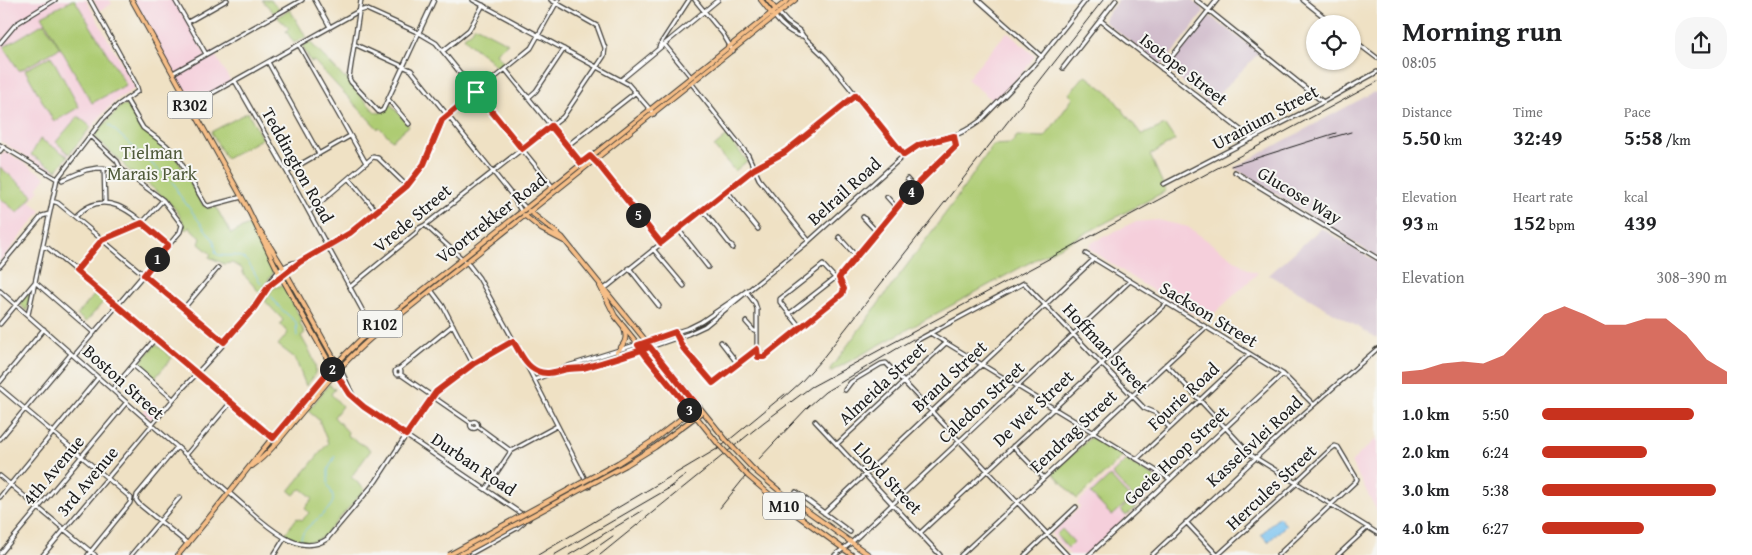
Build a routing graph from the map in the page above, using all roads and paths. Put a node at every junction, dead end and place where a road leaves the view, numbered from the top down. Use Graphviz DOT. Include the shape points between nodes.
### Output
graph roads {
  1 [pos="55,0"];
  2 [pos="90,0"];
  3 [pos="175,0"];
  4 [pos="227,0"];
  5 [pos="302,0"];
  6 [pos="315,0"];
  7 [pos="361,0"];
  8 [pos="434,0"];
  9 [pos="473,0"];
  10 [pos="551,0"];
  11 [pos="689,0"];
  12 [pos="695,0"];
  13 [pos="718,0"];
  14 [pos="761,0"];
  15 [pos="768,0"];
  16 [pos="788,0"];
  17 [pos="796,0"];
  18 [pos="977,0"];
  19 [pos="1086,0"];
  20 [pos="1116,0"];
  21 [pos="1196,0"];
  22 [pos="1217,0"];
  23 [pos="1303,0"];
  24 [pos="557,1"];
  25 [pos="132,2"];
  26 [pos="483,5"];
  27 [pos="776,9"];
  28 [pos="1209,10"];
  29 [pos="360,11"];
  30 [pos="704,11"];
  31 [pos="771,13"];
  32 [pos="779,13"];
  33 [pos="1322,15"];
  34 [pos="775,17"];
  35 [pos="1100,20"];
  36 [pos="188,22"];
  37 [pos="330,27"];
  38 [pos="419,33"];
  39 [pos="539,36"];
  40 [pos="803,36"];
  41 [pos="0,43"];
  42 [pos="354,44"];
  43 [pos="664,44"];
  44 [pos="299,45"];
  45 [pos="731,45"];
  46 [pos="1361,46"];
  47 [pos="659,48"];
  48 [pos="564,49"];
  49 [pos="443,51"];
  50 [pos="733,51"];
  51 [pos="206,54"];
  52 [pos="1042,56"];
  53 [pos="1377,58"];
  54 [pos="268,62"];
  55 [pos="404,66"];
  56 [pos="597,66"];
  57 [pos="1062,68"];
  58 [pos="505,69"];
  59 [pos="1162,69"];
  60 [pos="708,71"];
  61 [pos="1377,72"];
  62 [pos="173,73"];
  63 [pos="691,77"];
  64 [pos="622,80"];
  65 [pos="235,81"];
  66 [pos="692,84"];
  67 [pos="476,92"];
  68 [pos="636,92"];
  69 [pos="856,95"];
  70 [pos="528,98"];
  71 [pos="126,99"];
  72 [pos="388,99"];
  73 [pos="1323,102"];
  74 [pos="191,105"];
  75 [pos="650,109"];
  76 [pos="654,114"];
  77 [pos="448,115"];
  78 [pos="409,124"];
  79 [pos="551,126"];
  80 [pos="90,136"];
  81 [pos="350,136"];
  82 [pos="954,136"];
  83 [pos="1252,139"];
  84 [pos="2,146"];
  85 [pos="567,146"];
  86 [pos="522,149"];
  87 [pos="0,151"];
  88 [pos="319,154"];
  89 [pos="904,155"];
  90 [pos="590,156"];
  91 [pos="594,161"];
  92 [pos="366,163"];
  93 [pos="581,163"];
  94 [pos="104,168"];
  95 [pos="585,168"];
  96 [pos="121,169"];
  97 [pos="756,169"];
  98 [pos="492,171"];
  99 [pos="287,172"];
  100 [pos="1235,172"];
  101 [pos="349,178"];
  102 [pos="57,179"];
  103 [pos="907,179"];
  104 [pos="62,180"];
  105 [pos="1164,184"];
  106 [pos="407,186"];
  107 [pos="552,186"];
  108 [pos="914,187"];
  109 [pos="727,191"];
  110 [pos="511,194"];
  111 [pos="242,196"];
  112 [pos="887,197"];
  113 [pos="164,200"];
  114 [pos="52,201"];
  115 [pos="105,203"];
  116 [pos="526,208"];
  117 [pos="897,208"];
  118 [pos="703,210"];
  119 [pos="521,211"];
  120 [pos="308,212"];
  121 [pos="376,212"];
  122 [pos="530,212"];
  123 [pos="49,214"];
  124 [pos="525,216"];
  125 [pos="862,216"];
  126 [pos="75,217"];
  127 [pos="142,223"];
  128 [pos="425,225"];
  129 [pos="758,229"];
  130 [pos="259,230"];
  131 [pos="678,230"];
  132 [pos="876,232"];
  133 [pos="839,237"];
  134 [pos="102,240"];
  135 [pos="809,241"];
  136 [pos="564,242"];
  137 [pos="661,243"];
  138 [pos="168,245"];
  139 [pos="43,246"];
  140 [pos="328,247"];
  141 [pos="733,248"];
  142 [pos="653,249"];
  143 [pos="1086,254"];
  144 [pos="856,256"];
  145 [pos="462,258"];
  146 [pos="1377,258"];
  147 [pos="1093,260"];
  148 [pos="300,262"];
  149 [pos="466,262"];
  150 [pos="0,266"];
  151 [pos="708,267"];
  152 [pos="218,268"];
  153 [pos="283,268"];
  154 [pos="629,268"];
  155 [pos="76,271"];
  156 [pos="278,271"];
  157 [pos="286,273"];
  158 [pos="144,275"];
  159 [pos="281,276"];
  160 [pos="837,278"];
  161 [pos="35,282"];
  162 [pos="1129,282"];
  163 [pos="269,286"];
  164 [pos="684,286"];
  165 [pos="350,287"];
  166 [pos="602,289"];
  167 [pos="431,290"];
  168 [pos="0,291"];
  169 [pos="746,291"];
  170 [pos="1046,304"];
  171 [pos="1166,304"];
  172 [pos="16,305"];
  173 [pos="117,306"];
  174 [pos="659,306"];
  175 [pos="184,308"];
  176 [pos="790,314"];
  177 [pos="28,315"];
  178 [pos="365,315"];
  179 [pos="746,322"];
  180 [pos="0,324"];
  181 [pos="622,324"];
  182 [pos="453,325"];
  183 [pos="801,328"];
  184 [pos="1205,328"];
  185 [pos="44,329"];
  186 [pos="757,331"];
  187 [pos="675,332"];
  188 [pos="94,333"];
  189 [pos="930,333"];
  190 [pos="1073,335"];
  191 [pos="155,338"];
  192 [pos="677,338"];
  193 [pos="513,341"];
  194 [pos="916,341"];
  195 [pos="224,342"];
  196 [pos="646,342"];
  197 [pos="721,342"];
  198 [pos="946,342"];
  199 [pos="638,345"];
  200 [pos="650,347"];
  201 [pos="757,349"];
  202 [pos="1377,349"];
  203 [pos="642,350"];
  204 [pos="617,352"];
  205 [pos="1249,354"];
  206 [pos="72,355"];
  207 [pos="525,362"];
  208 [pos="336,363"];
  209 [pos="473,364"];
  210 [pos="738,364"];
  211 [pos="1101,364"];
  212 [pos="1166,364"];
  213 [pos="132,365"];
  214 [pos="981,365"];
  215 [pos="332,367"];
  216 [pos="340,368"];
  217 [pos="564,370"];
  218 [pos="335,373"];
  219 [pos="197,374"];
  220 [pos="551,374"];
  221 [pos="1283,374"];
  222 [pos="98,378"];
  223 [pos="534,380"];
  224 [pos="904,381"];
  225 [pos="0,382"];
  226 [pos="1017,387"];
  227 [pos="0,388"];
  228 [pos="112,390"];
  229 [pos="845,390"];
  230 [pos="1132,395"];
  231 [pos="432,396"];
  232 [pos="354,398"];
  233 [pos="173,399"];
  234 [pos="1200,400"];
  235 [pos="231,402"];
  236 [pos="126,403"];
  237 [pos="1313,404"];
  238 [pos="697,406"];
  239 [pos="1053,408"];
  240 [pos="25,409"];
  241 [pos="691,411"];
  242 [pos="932,411"];
  243 [pos="702,412"];
  244 [pos="696,418"];
  245 [pos="815,421"];
  246 [pos="152,425"];
  247 [pos="557,426"];
  248 [pos="1170,428"];
  249 [pos="1225,428"];
  250 [pos="53,432"];
  251 [pos="1092,432"];
  252 [pos="406,435"];
  253 [pos="273,438"];
  254 [pos="0,439"];
  255 [pos="960,441"];
  256 [pos="837,444"];
  257 [pos="1013,446"];
  258 [pos="177,447"];
  259 [pos="511,451"];
  260 [pos="186,455"];
  261 [pos="82,456"];
  262 [pos="1256,458"];
  263 [pos="1137,459"];
  264 [pos="250,467"];
  265 [pos="987,470"];
  266 [pos="865,474"];
  267 [pos="0,476"];
  268 [pos="108,478"];
  269 [pos="1043,478"];
  270 [pos="1170,479"];
  271 [pos="1296,482"];
  272 [pos="10,484"];
  273 [pos="588,484"];
  274 [pos="486,489"];
  275 [pos="796,492"];
  276 [pos="229,494"];
  277 [pos="0,497"];
  278 [pos="180,497"];
  279 [pos="134,500"];
  280 [pos="1017,502"];
  281 [pos="892,504"];
  282 [pos="1332,504"];
  283 [pos="39,508"];
  284 [pos="1076,508"];
  285 [pos="824,512"];
  286 [pos="524,515"];
  287 [pos="528,519"];
  288 [pos="160,521"];
  289 [pos="1186,522"];
  290 [pos="1368,527"];
  291 [pos="64,530"];
  292 [pos="850,532"];
  293 [pos="920,533"];
  294 [pos="1377,533"];
  295 [pos="1047,534"];
  296 [pos="284,539"];
  297 [pos="851,542"];
  298 [pos="188,544"];
  299 [pos="842,548"];
  300 [pos="89,553"];
  301 [pos="0,554"];
  302 [pos="43,555"];
  303 [pos="95,555"];
  304 [pos="131,555"];
  305 [pos="178,555"];
  306 [pos="274,555"];
  307 [pos="449,555"];
  308 [pos="459,555"];
  309 [pos="835,555"];
  310 [pos="852,555"];
  311 [pos="869,555"];
  312 [pos="940,555"];
  313 [pos="961,555"];
  314 [pos="1025,555"];
  315 [pos="1067,555"];
  316 [pos="1089,555"];
  317 [pos="1152,555"];
  318 [pos="1218,555"];
  319 [pos="1278,555"];
  320 [pos="1338,555"];
  1 -- 41 [label="street" via="16,24"];
  2 -- 71 [label="street" via="136,84 138,90"];
  3 -- 36 [label="street"];
  4 -- 36 [label="street"];
  5 -- 51 [label="street"];
  6 -- 37 [label="street"];
  7 -- 29 [label="street"];
  8 -- 38 [label="street"];
  9 -- 26 [label="street"];
  10 -- 24 [label="street, Vrede Street"];
  11 -- 47 [label="street"];
  12 -- 30 [label="street"];
  13 -- 30 [label="street"];
  14 -- 31 [label="main road"];
  15 -- 27 [label="main road"];
  16 -- 27 [label="main road, R102"];
  17 -- 32 [label="main road, R102"];
  18 -- 52 [label="street"];
  19 -- 52 [label="street, Belrail Road"];
  20 -- 35 [label="street"];
  21 -- 28 [label="street"];
  22 -- 28 [label="street"];
  23 -- 33 [label="street"];
  24 -- 39 [label="street"];
  24 -- 56 [label="street, Vrede Street" via="599,28 605,52"];
  25 -- 62 [label="main road, Durban Road / R302"];
  26 -- 39 [label="street"];
  26 -- 49 [label="street" via="469,30"];
  27 -- 31 [label="main road, R102"];
  27 -- 32 [label="main road"];
  28 -- 59 [label="street"];
  28 -- 73 [label="street"];
  29 -- 37 [label="street"];
  29 -- 38 [label="street" via="367,9"];
  29 -- 42 [label="street"];
  30 -- 43 [label="street"];
  30 -- 45 [label="street"];
  31 -- 34 [label="main road"];
  31 -- 45 [label="main road, Voortrekker Road / R102"];
  32 -- 34 [label="main road, R102"];
  32 -- 40 [label="street"];
  34 -- 40 [label="street" via="791,32"];
  34 -- 50 [label="main road, Voortrekker Road / R102"];
  35 -- 57 [label="street"];
  35 -- 59 [label="street, Isotope Street"];
  36 -- 51 [label="street"];
  37 -- 44 [label="street"];
  38 -- 49 [label="street"];
  38 -- 55 [label="street"];
  39 -- 48 [label="street"];
  39 -- 58 [label="street" via="531,48"];
  40 -- 69 [label="street"];
  42 -- 55 [label="street"];
  42 -- 72 [label="street" via="351,82 379,112"];
  43 -- 47 [label="street"];
  43 -- 63 [label="street"];
  44 -- 54 [label="street"];
  44 -- 81 [label="street"];
  45 -- 50 [label="street"];
  45 -- 63 [label="main road, Voortrekker Road / R102"];
  46 -- 53 [label="street"];
  47 -- 64 [label="street"];
  48 -- 56 [label="street"];
  48 -- 70 [label="street"];
  49 -- 67 [label="street"];
  50 -- 60 [label="main road, Voortrekker Road / R102"];
  51 -- 62 [label="street"];
  52 -- 82 [label="street, Belrail Road" via="980,121"];
  54 -- 65 [label="street"];
  54 -- 88 [label="street"];
  55 -- 72 [label="street"];
  55 -- 77 [label="street" via="413,72"];
  56 -- 64 [label="street"];
  56 -- 79 [label="street, Vrede Street" via="564,116"];
  58 -- 67 [label="street"];
  58 -- 70 [label="street"];
  59 -- 83 [label="street, Isotope Street"];
  60 -- 63 [label="main road" via="696,78"];
  60 -- 66 [label="main road, Voortrekker Road / R102"];
  61 -- 73 [label="street, Uranium Street"];
  62 -- 74 [label="main road, Durban Road / R302"];
  63 -- 75 [label="main road, Voortrekker Road / R102"];
  64 -- 68 [label="street"];
  65 -- 74 [label="street"];
  65 -- 99 [label="street, Teddington Road"];
  66 -- 76 [label="main road, Voortrekker Road / R102"];
  66 -- 97 [label="street"];
  67 -- 77 [label="street"];
  67 -- 86 [label="street"];
  68 -- 75 [label="street"];
  68 -- 85 [label="street"];
  69 -- 89 [label="street"];
  69 -- 97 [label="street" via="785,152"];
  70 -- 79 [label="street"];
  71 -- 80 [label="street" via="103,119"];
  71 -- 111 [label="street" via="143,128 177,156 205,205"];
  72 -- 78 [label="street"];
  73 -- 83 [label="street, Uranium Street"];
  74 -- 111 [label="main road, Durban Road / R302"];
  75 -- 76 [label="street"];
  75 -- 90 [label="main road, Voortrekker Road / R102"];
  76 -- 91 [label="main road, Voortrekker Road / R102"];
  77 -- 98 [label="street"];
  77 -- 106 [label="street" via="439,127 424,164"];
  79 -- 85 [label="street"];
  79 -- 86 [label="street, Vrede Street"];
  80 -- 96 [label="street" via="117,161"];
  80 -- 102 [label="street"];
  81 -- 88 [label="street"];
  81 -- 92 [label="street"];
  82 -- 89 [label="street, Belrail Road" via="919,145"];
  82 -- 108 [label="street" via="955,147"];
  83 -- 105 [label="street, Uranium Street"];
  84 -- 87 [label="street"];
  84 -- 102 [label="street"];
  85 -- 93 [label="street"];
  86 -- 98 [label="street, Vrede Street"];
  86 -- 107 [label="street"];
  88 -- 99 [label="street"];
  89 -- 135 [label="street, Belrail Road"];
  90 -- 91 [label="street"];
  90 -- 93 [label="main road, Voortrekker Road / R102"];
  91 -- 95 [label="main road, Voortrekker Road / R102"];
  91 -- 137 [label="street"];
  92 -- 101 [label="street"];
  92 -- 106 [label="street" via="377,157"];
  93 -- 95 [label="street"];
  93 -- 107 [label="main road, Voortrekker Road / R102"];
  94 -- 96 [label="street"];
  94 -- 104 [label="street" via="86,170"];
  94 -- 115 [label="street"];
  95 -- 122 [label="main road, Voortrekker Road / R102"];
  96 -- 113 [label="street"];
  97 -- 109 [label="street"];
  97 -- 135 [label="street" via="764,185"];
  98 -- 110 [label="street"];
  98 -- 128 [label="street, Vrede Street"];
  99 -- 120 [label="street, Teddington Road"];
  100 -- 146 [label="street, Glucose Way"];
  101 -- 120 [label="street"];
  101 -- 121 [label="street"];
  102 -- 114 [label="street"];
  103 -- 108 [label="street"];
  106 -- 121 [label="street"];
  107 -- 116 [label="main road, Voortrekker Road / R102"];
  108 -- 117 [label="street"];
  109 -- 118 [label="street"];
  109 -- 129 [label="street"];
  110 -- 116 [label="street"];
  110 -- 119 [label="street"];
  111 -- 130 [label="main road, Durban Road / R302"];
  112 -- 117 [label="street"];
  113 -- 127 [label="street"];
  113 -- 138 [label="street" via="182,225"];
  114 -- 123 [label="street"];
  114 -- 126 [label="street"];
  115 -- 126 [label="street" via="90,206"];
  115 -- 127 [label="street" via="120,206"];
  116 -- 119 [label="main road, Voortrekker Road / R102"];
  116 -- 122 [label="main road, M10"];
  117 -- 132 [label="street"];
  118 -- 131 [label="street"];
  118 -- 141 [label="street"];
  119 -- 124 [label="main road, M10"];
  119 -- 145 [label="main road, Voortrekker Road / R102"];
  120 -- 140 [label="street, Teddington Road"];
  121 -- 140 [label="street"];
  122 -- 124 [label="main road, Voortrekker Road / R102"];
  122 -- 136 [label="main road, M10"];
  123 -- 139 [label="street"];
  123 -- 150 [label="street" via="42,216"];
  124 -- 136 [label="main road, M10"];
  124 -- 149 [label="main road, Voortrekker Road / R102"];
  125 -- 132 [label="street"];
  126 -- 134 [label="street"];
  127 -- 134 [label="street"];
  127 -- 138 [label="street"];
  128 -- 145 [label="street"];
  128 -- 165 [label="street, Vrede Street"];
  130 -- 153 [label="main road, Durban Road / R302"];
  130 -- 156 [label="main road, Durban Road / R302"];
  131 -- 137 [label="street"];
  131 -- 151 [label="street"];
  132 -- 144 [label="street"];
  133 -- 144 [label="street"];
  134 -- 155 [label="street"];
  134 -- 158 [label="street"];
  135 -- 169 [label="street, Belrail Road"];
  136 -- 166 [label="main road, M10"];
  137 -- 142 [label="street"];
  138 -- 158 [label="street"];
  139 -- 155 [label="street"];
  139 -- 161 [label="street"];
  140 -- 148 [label="street"];
  140 -- 165 [label="street, Teddington Road"];
  142 -- 154 [label="street"];
  142 -- 164 [label="street"];
  143 -- 147 [label="street, Sackson Street"];
  144 -- 160 [label="street"];
  145 -- 149 [label="street"];
  145 -- 208 [label="main road, Voortrekker Road / R102" via="374,328"];
  147 -- 162 [label="street, Sackson Street"];
  147 -- 170 [label="street, Brand Street"];
  148 -- 153 [label="street"];
  148 -- 157 [label="street"];
  149 -- 167 [label="main road, Voortrekker Road / R102"];
  149 -- 193 [label="street" via="479,278"];
  152 -- 175 [label="street"];
  153 -- 156 [label="street"];
  153 -- 157 [label="main road, Durban Road / R302"];
  154 -- 166 [label="street"];
  154 -- 174 [label="street"];
  155 -- 173 [label="street"];
  156 -- 159 [label="main road, Durban Road / R302"];
  156 -- 163 [label="street"];
  157 -- 159 [label="street"];
  157 -- 208 [label="main road, Durban Road / R302"];
  158 -- 173 [label="street"];
  158 -- 175 [label="street"];
  159 -- 163 [label="street"];
  159 -- 215 [label="main road, Durban Road / R302"];
  160 -- 176 [label="street"];
  160 -- 176 [label="street" via="821,266 780,299"];
  160 -- 183 [label="street" via="844,289 842,294"];
  161 -- 172 [label="street"];
  161 -- 177 [label="street"];
  161 -- 188 [label="street"];
  162 -- 171 [label="street, Sackson Street"];
  162 -- 190 [label="street, Caledon Street"];
  163 -- 195 [label="street, 3rd Avenue"];
  165 -- 178 [label="street, Teddington Road"];
  166 -- 181 [label="main road, M10"];
  166 -- 196 [label="main road, M10"];
  167 -- 182 [label="street"];
  167 -- 216 [label="main road, Voortrekker Road / R102"];
  168 -- 172 [label="street, Boston Street"];
  169 -- 186 [label="street" via="757,309"];
  169 -- 187 [label="street, Belrail Road" via="701,322"];
  169 -- 192 [label="street, Belrail Road" via="710,322"];
  170 -- 189 [label="street, Hoffman Street" via="1024,283"];
  170 -- 190 [label="street, Hoffman Street"];
  170 -- 214 [label="street, Brand Street"];
  171 -- 184 [label="street, Sackson Street"];
  171 -- 211 [label="street, De Wet Street"];
  172 -- 177 [label="street, Boston Street"];
  172 -- 180 [label="street"];
  173 -- 188 [label="street"];
  173 -- 191 [label="street"];
  175 -- 195 [label="street"];
  176 -- 183 [label="street"];
  177 -- 185 [label="street, Boston Street"];
  179 -- 186 [label="street"];
  181 -- 199 [label="main road, M10"];
  181 -- 204 [label="main road" via="626,338"];
  182 -- 209 [label="street"];
  182 -- 231 [label="street" via="396,370 395,374 400,374"];
  183 -- 201 [label="street" via="764,357 758,357"];
  184 -- 205 [label="street, Sackson Street"];
  184 -- 212 [label="street, Eendrag Street"];
  185 -- 206 [label="street, Boston Street"];
  185 -- 225 [label="street"];
  186 -- 201 [label="street"];
  187 -- 192 [label="street"];
  187 -- 196 [label="street, Belrail Road"];
  188 -- 206 [label="street"];
  189 -- 194 [label="street"];
  189 -- 198 [label="street"];
  190 -- 211 [label="street, Hoffman Street"];
  190 -- 226 [label="street, Caledon Street"];
  191 -- 213 [label="street"];
  191 -- 219 [label="street"];
  192 -- 200 [label="street, Belrail Road"];
  192 -- 210 [label="street" via="712,383"];
  193 -- 207 [label="street"];
  193 -- 209 [label="street"];
  195 -- 219 [label="street, 3rd Avenue"];
  196 -- 199 [label="street, Belrail Road"];
  196 -- 200 [label="main road, M10"];
  197 -- 210 [label="street"];
  198 -- 214 [label="street"];
  198 -- 224 [label="street, Almeida Street"];
  199 -- 203 [label="main road, M10"];
  199 -- 204 [label="street, Belrail Road"];
  200 -- 203 [label="street, Belrail Road"];
  200 -- 238 [label="main road, M10"];
  201 -- 210 [label="street"];
  202 -- 237 [label="street, Kasselsvlei Road"];
  203 -- 217 [label="street, Belrail Road" via="582,368"];
  203 -- 241 [label="main road, M10"];
  204 -- 217 [label="street, Belrail Road"];
  205 -- 221 [label="street, Sackson Street"];
  205 -- 234 [label="street, Fourie Road"];
  206 -- 222 [label="street, Boston Street"];
  206 -- 240 [label="street"];
  207 -- 220 [label="street" via="536,371"];
  207 -- 223 [label="street"];
  208 -- 215 [label="main road, Voortrekker Road / R102"];
  208 -- 216 [label="main road, Durban Road / R302"];
  209 -- 231 [label="street"];
  211 -- 230 [label="street, Hoffman Street"];
  211 -- 239 [label="street, De Wet Street"];
  212 -- 230 [label="street, Eendrag Street"];
  212 -- 234 [label="street"];
  213 -- 228 [label="street"];
  213 -- 233 [label="street"];
  214 -- 226 [label="street"];
  214 -- 242 [label="street, Brand Street"];
  215 -- 218 [label="main road, Durban Road / R302"];
  215 -- 253 [label="main road, Voortrekker Road / R102"];
  216 -- 218 [label="main road, Voortrekker Road / R102"];
  216 -- 232 [label="street, Durban Road"];
  217 -- 220 [label="street, Belrail Road"];
  218 -- 232 [label="street, Durban Road" via="344,389"];
  218 -- 264 [label="main road, Voortrekker Road / R102" via="277,441"];
  219 -- 233 [label="street, 3rd Avenue"];
  219 -- 235 [label="street"];
  220 -- 223 [label="street, Belrail Road"];
  221 -- 237 [label="street, Sackson Street"];
  221 -- 249 [label="street, Goeie Hoop Street"];
  222 -- 228 [label="street, Boston Street"];
  222 -- 250 [label="street"];
  223 -- 247 [label="street"];
  224 -- 229 [label="street" via="884,364 851,382"];
  224 -- 242 [label="street"];
  224 -- 256 [label="street, Almeida Street"];
  226 -- 239 [label="street"];
  226 -- 255 [label="street, Caledon Street"];
  227 -- 240 [label="street"];
  228 -- 236 [label="street, Boston Street"];
  230 -- 248 [label="street, Hoffman Street"];
  230 -- 251 [label="street, Eendrag Street"];
  231 -- 252 [label="street"];
  231 -- 259 [label="street" via="471,423 472,427 477,426"];
  232 -- 252 [label="street, Durban Road"];
  233 -- 246 [label="street, 3rd Avenue"];
  234 -- 248 [label="street, Fourie Road"];
  234 -- 249 [label="street"];
  235 -- 253 [label="street"];
  235 -- 260 [label="street"];
  236 -- 246 [label="street, Boston Street"];
  236 -- 261 [label="street, 4th Avenue"];
  237 -- 262 [label="street, Kasselsvlei Road"];
  238 -- 241 [label="main road"];
  238 -- 243 [label="main road, M10"];
  239 -- 251 [label="street"];
  239 -- 257 [label="street, De Wet Street"];
  240 -- 250 [label="street"];
  240 -- 254 [label="street"];
  241 -- 244 [label="main road, M10"];
  241 -- 307 [label="main road, bridge" via="638,452"];
  242 -- 255 [label="street"];
  242 -- 266 [label="street, Brand Street"];
  243 -- 244 [label="main road"];
  243 -- 297 [label="main road, M10, bridge" via="753,469"];
  244 -- 299 [label="main road, M10, bridge" via="748,476"];
  244 -- 308 [label="main road, bridge" via="626,466"];
  245 -- 256 [label="street, Lloyd Street"];
  246 -- 258 [label="street, Boston Street"];
  246 -- 268 [label="street, 3rd Avenue"];
  247 -- 259 [label="street"];
  247 -- 273 [label="street"];
  248 -- 263 [label="street, Fourie Road"];
  249 -- 262 [label="street"];
  249 -- 270 [label="street, Goeie Hoop Street"];
  250 -- 261 [label="street"];
  250 -- 272 [label="street"];
  251 -- 263 [label="street"];
  251 -- 269 [label="street, Eendrag Street"];
  252 -- 274 [label="street, Durban Road"];
  252 -- 296 [label="street" via="371,487 325,540 308,546"];
  253 -- 264 [label="main road, Voortrekker Road / R102"];
  255 -- 265 [label="street"];
  255 -- 281 [label="street, Caledon Street"];
  256 -- 266 [label="street, Lloyd Street"];
  257 -- 265 [label="street, De Wet Street"];
  257 -- 269 [label="street"];
  258 -- 260 [label="street, Boston Street"];
  258 -- 279 [label="street"];
  259 -- 274 [label="street"];
  260 -- 276 [label="street, Boston Street"];
  261 -- 268 [label="street"];
  261 -- 283 [label="street, 4th Avenue"];
  262 -- 271 [label="street"];
  262 -- 289 [label="street, Kasselsvlei Road"];
  263 -- 270 [label="street"];
  264 -- 276 [label="main road, Voortrekker Road / R102"];
  265 -- 280 [label="street"];
  265 -- 293 [label="street, De Wet Street"];
  266 -- 281 [label="street, Lloyd Street"];
  266 -- 285 [label="street, Brand Street"];
  267 -- 272 [label="street"];
  268 -- 279 [label="street"];
  268 -- 291 [label="street, 3rd Avenue"];
  269 -- 280 [label="street, Eendrag Street"];
  270 -- 316 [label="street, Goeie Hoop Street"];
  271 -- 282 [label="street"];
  271 -- 282 [label="street, Hercules Street" via="1335,446 1338,447 1357,479"];
  271 -- 318 [label="street, Hercules Street"];
  272 -- 277 [label="street"];
  272 -- 283 [label="street"];
  273 -- 286 [label="street"];
  273 -- 287 [label="street"];
  274 -- 286 [label="street, Durban Road"];
  275 -- 285 [label="street"];
  276 -- 296 [label="street, Boston Street"];
  276 -- 298 [label="main road, Voortrekker Road / R102"];
  278 -- 288 [label="street"];
  279 -- 288 [label="street"];
  279 -- 300 [label="street"];
  280 -- 295 [label="street"];
  280 -- 313 [label="street, Eendrag Street"];
  281 -- 293 [label="street, Lloyd Street"];
  281 -- 297 [label="street, Caledon Street"];
  282 -- 290 [label="street"];
  282 -- 319 [label="street"];
  283 -- 291 [label="street"];
  283 -- 301 [label="street, 4th Avenue"];
  284 -- 295 [label="street"];
  285 -- 292 [label="street"];
  286 -- 287 [label="street, Durban Road"];
  286 -- 287 [label="street" via="468,545 471,553"];
  288 -- 298 [label="street"];
  288 -- 304 [label="street"];
  289 -- 317 [label="street, Kasselsvlei Road"];
  289 -- 318 [label="street"];
  290 -- 294 [label="street"];
  290 -- 320 [label="street"];
  291 -- 300 [label="street"];
  291 -- 302 [label="street, 3rd Avenue"];
  293 -- 312 [label="street, Lloyd Street"];
  295 -- 314 [label="street"];
  295 -- 315 [label="street"];
  296 -- 306 [label="street"];
  297 -- 299 [label="street, Caledon Street"];
  297 -- 311 [label="main road, M10"];
  298 -- 305 [label="main road, Voortrekker Road / R102"];
  299 -- 309 [label="street, Caledon Street"];
  299 -- 310 [label="main road, M10"];
  300 -- 303 [label="street"];
}
